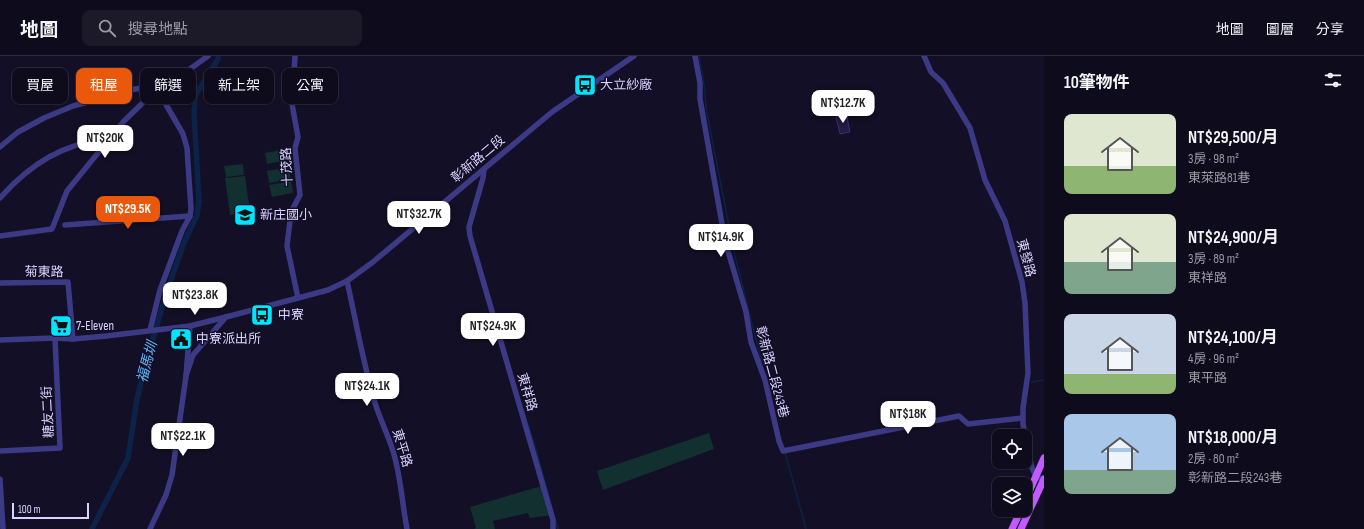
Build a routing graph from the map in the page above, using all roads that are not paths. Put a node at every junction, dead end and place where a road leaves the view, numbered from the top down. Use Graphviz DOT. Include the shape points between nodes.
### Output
graph roads {
  1 [pos="208,56"];
  2 [pos="294,56"];
  3 [pos="634,56"];
  4 [pos="694,56"];
  5 [pos="924,56"];
  6 [pos="191,68"];
  7 [pos="140,88"];
  8 [pos="142,104"];
  9 [pos="166,104"];
  10 [pos="109,138"];
  11 [pos="0,147"];
  12 [pos="484,169"];
  13 [pos="0,198"];
  14 [pos="190,216"];
  15 [pos="65,225"];
  16 [pos="0,236"];
  17 [pos="347,281"];
  18 [pos="0,283"];
  19 [pos="298,298"];
  20 [pos="226,317"];
  21 [pos="190,326"];
  22 [pos="152,330"];
  23 [pos="55,338"];
  24 [pos="73,339"];
  25 [pos="0,340"];
  26 [pos="186,376"];
  27 [pos="1022,418"];
  28 [pos="0,451"];
  29 [pos="1044,458"];
  30 [pos="1036,476"];
  31 [pos="0,479"];
  32 [pos="1044,479"];
  33 [pos="1032,485"];
  34 [pos="1018,517"];
  35 [pos="3,529"];
  36 [pos="150,529"];
  37 [pos="407,529"];
  38 [pos="553,529"];
  39 [pos="1012,529"];
  40 [pos="1021,529"];
  1 -- 6 [label="street"];
  2 -- 19 [label="street, 十茂路" via="292,104 298,136 295,148 300,195 292,212 287,246"];
  3 -- 12 [label="street, 彰新路二段" via="552,112"];
  4 -- 27 [label="street, 彰新路二段243巷" via="725,241 746,312 751,342 765,380 778,441 786,450 959,416 968,424"];
  5 -- 27 [label="street, 東發路" via="931,72 944,83 970,128 985,180 1005,221 1022,282 1028,373"];
  7 -- 11 [label="street" via="73,106 44,118 18,132"];
  8 -- 10 [label="street"];
  9 -- 14 [label="street" via="188,148"];
  10 -- 13 [label="street" via="88,141 60,150 38,164"];
  10 -- 16 [label="street" via="67,191 52,229"];
  12 -- 17 [label="street, 彰新路二段"];
  12 -- 38 [label="street, 東祥路" via="469,227 470,236 553,520"];
  14 -- 15 [label="street"];
  14 -- 22 [label="street" via="162,283"];
  17 -- 19 [label="street, 彰新路二段" via="328,290"];
  17 -- 37 [label="street, 東平路" via="370,387 400,477"];
  18 -- 24 [label="street, 菊東路" via="68,282"];
  19 -- 20 [label="street, 彰新路二段"];
  20 -- 21 [label="street"];
  20 -- 26 [label="street" via="193,355"];
  21 -- 22 [label="street"];
  21 -- 26 [label="street"];
  22 -- 24 [label="street"];
  23 -- 24 [label="street"];
  23 -- 25 [label="street"];
  23 -- 28 [label="street, 糖友二街" via="60,448"];
  26 -- 36 [label="street" via="172,475"];
  27 -- 30 [label="street, 東發路" via="1032,468"];
  29 -- 30 [label="main road"];
  30 -- 32 [label="street"];
  30 -- 33 [label="main road"];
  31 -- 35 [label="street"];
  32 -- 40 [label="main road"];
  34 -- 39 [label="main road"];
}
